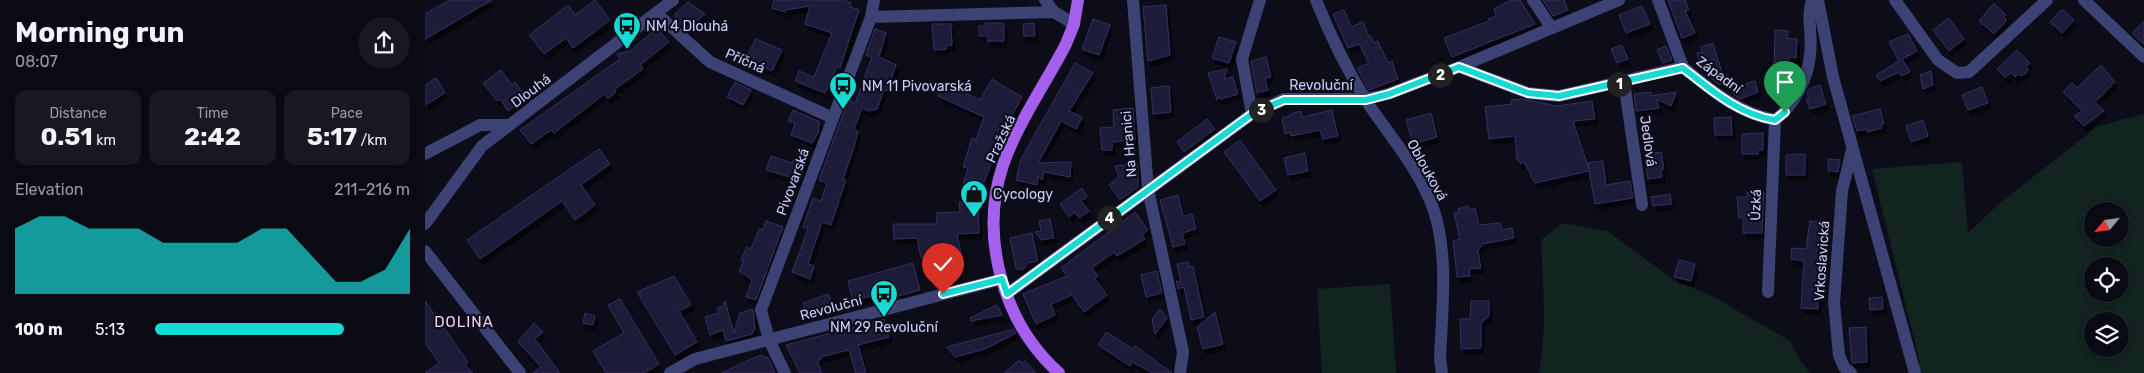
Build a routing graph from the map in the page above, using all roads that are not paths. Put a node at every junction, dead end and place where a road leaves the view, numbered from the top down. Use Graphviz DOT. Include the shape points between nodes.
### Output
graph roads {
  1 [pos="673,0"];
  2 [pos="874,0"];
  3 [pos="1045,0"];
  4 [pos="1078,0"];
  5 [pos="1133,0"];
  6 [pos="1260,0"];
  7 [pos="1317,0"];
  8 [pos="1533,0"];
  9 [pos="1619,0"];
  10 [pos="1658,0"];
  11 [pos="1811,0"];
  12 [pos="1818,0"];
  13 [pos="1895,0"];
  14 [pos="2047,0"];
  15 [pos="2084,0"];
  16 [pos="1054,12"];
  17 [pos="657,13"];
  18 [pos="871,17"];
  19 [pos="1074,24"];
  20 [pos="1551,27"];
  21 [pos="2144,57"];
  22 [pos="1459,67"];
  23 [pos="1683,68"];
  24 [pos="1625,82"];
  25 [pos="1366,100"];
  26 [pos="1252,114"];
  27 [pos="833,118"];
  28 [pos="1775,120"];
  29 [pos="511,125"];
  30 [pos="1852,147"];
  31 [pos="425,154"];
  32 [pos="1148,189"];
  33 [pos="1641,205"];
  34 [pos="425,224"];
  35 [pos="425,250"];
  36 [pos="1002,279"];
  37 [pos="1768,292"];
  38 [pos="1007,294"];
  39 [pos="769,340"];
  40 [pos="1910,372"];
  41 [pos="520,373"];
  42 [pos="670,373"];
  43 [pos="785,373"];
  44 [pos="1059,373"];
  45 [pos="1180,373"];
  46 [pos="1442,373"];
  47 [pos="1851,373"];
  1 -- 17 [label="street, Dlouhá"];
  2 -- 18 [label="street, Pivovarská"];
  3 -- 16 [label="street"];
  4 -- 19 [label="main road, Pražská"];
  5 -- 32 [label="street, Na Hranici"];
  6 -- 26 [label="street" via="1242,59"];
  7 -- 25 [label="street, Oblouková" via="1329,32"];
  8 -- 20 [label="street"];
  9 -- 20 [label="street, Revoluční"];
  10 -- 23 [label="street"];
  11 -- 28 [label="street" via="1808,10 1811,56 1800,90 1785,112"];
  12 -- 30 [label="street, Vrkoslavická" via="1833,77"];
  13 -- 14 [label="street" via="1938,60 1957,73 1969,72"];
  15 -- 21 [label="street"];
  16 -- 18 [label="street"];
  16 -- 19 [label="street"];
  17 -- 27 [label="street, Příčná" via="710,62"];
  17 -- 29 [label="street, Dlouhá"];
  18 -- 27 [label="street, Pivovarská"];
  19 -- 36 [label="main road, Pražská" via="1067,44 1014,141 999,181 994,224"];
  20 -- 22 [label="street, Revoluční"];
  22 -- 24 [label="street, Západní" via="1528,93 1559,96"];
  22 -- 25 [label="street, Revoluční"];
  23 -- 24 [label="street, Západní"];
  23 -- 28 [label="street, Západní" via="1723,99 1760,117"];
  24 -- 33 [label="street, Jedlová"];
  25 -- 26 [label="street, Revoluční" via="1284,100"];
  25 -- 46 [label="street, Oblouková" via="1414,171 1433,208 1444,265"];
  26 -- 32 [label="street, Revoluční"];
  27 -- 39 [label="street, Pivovarská" via="761,310"];
  28 -- 37 [label="street, Úzká"];
  29 -- 31 [label="street" via="480,125"];
  29 -- 34 [label="street, Dlouhá" via="482,146"];
  30 -- 40 [label="street, Vrkoslavická"];
  30 -- 47 [label="street, Vrkoslavická" via="1842,191 1834,303 1839,355"];
  32 -- 38 [label="street, Revoluční"];
  32 -- 45 [label="street, Na Hranici" via="1183,352"];
  35 -- 41 [label="street"];
  36 -- 38 [label="main road, Pražská"];
  36 -- 39 [label="street, Revoluční"];
  38 -- 44 [label="main road, Pražská" via="1017,320 1037,352"];
  39 -- 42 [label="street, Revoluční" via="695,359"];
  39 -- 43 [label="street, Pivovarská"];
}
